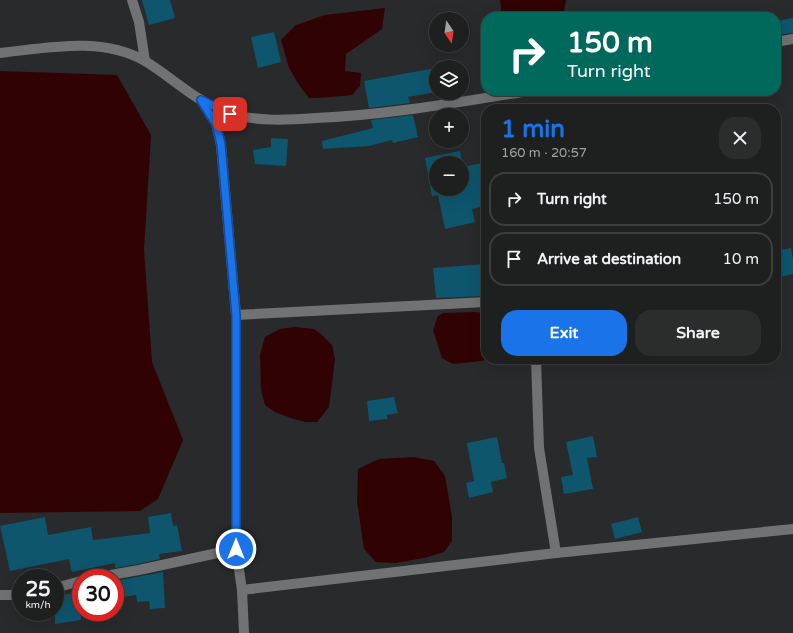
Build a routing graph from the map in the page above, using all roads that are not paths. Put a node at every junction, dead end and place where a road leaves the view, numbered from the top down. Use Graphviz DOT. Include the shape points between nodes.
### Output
graph roads {
  1 [pos="132,0"];
  2 [pos="793,39"];
  3 [pos="781,41"];
  4 [pos="0,53"];
  5 [pos="145,61"];
  6 [pos="496,96"];
  7 [pos="201,100"];
  8 [pos="481,302"];
  9 [pos="236,315"];
  10 [pos="536,364"];
  11 [pos="793,529"];
  12 [pos="236,549"];
  13 [pos="556,553"];
  14 [pos="124,573"];
  15 [pos="242,590"];
  16 [pos="12,595"];
  17 [pos="0,596"];
  18 [pos="244,633"];
  1 -- 5 [label="street" via="139,22"];
  2 -- 3 [label="street"];
  4 -- 5 [label="street" via="72,46 104,47 125,52"];
  5 -- 7 [label="street"];
  6 -- 7 [label="street" via="354,117 281,120 230,114"];
  7 -- 9 [label="street" via="216,124 221,144"];
  8 -- 9 [label="street"];
  9 -- 12 [label="street"];
  10 -- 13 [label="street" via="539,448"];
  11 -- 13 [label="street"];
  12 -- 14 [label="street"];
  12 -- 15 [label="street"];
  13 -- 15 [label="street"];
  15 -- 18 [label="street"];
  16 -- 17 [label="street"];
}
